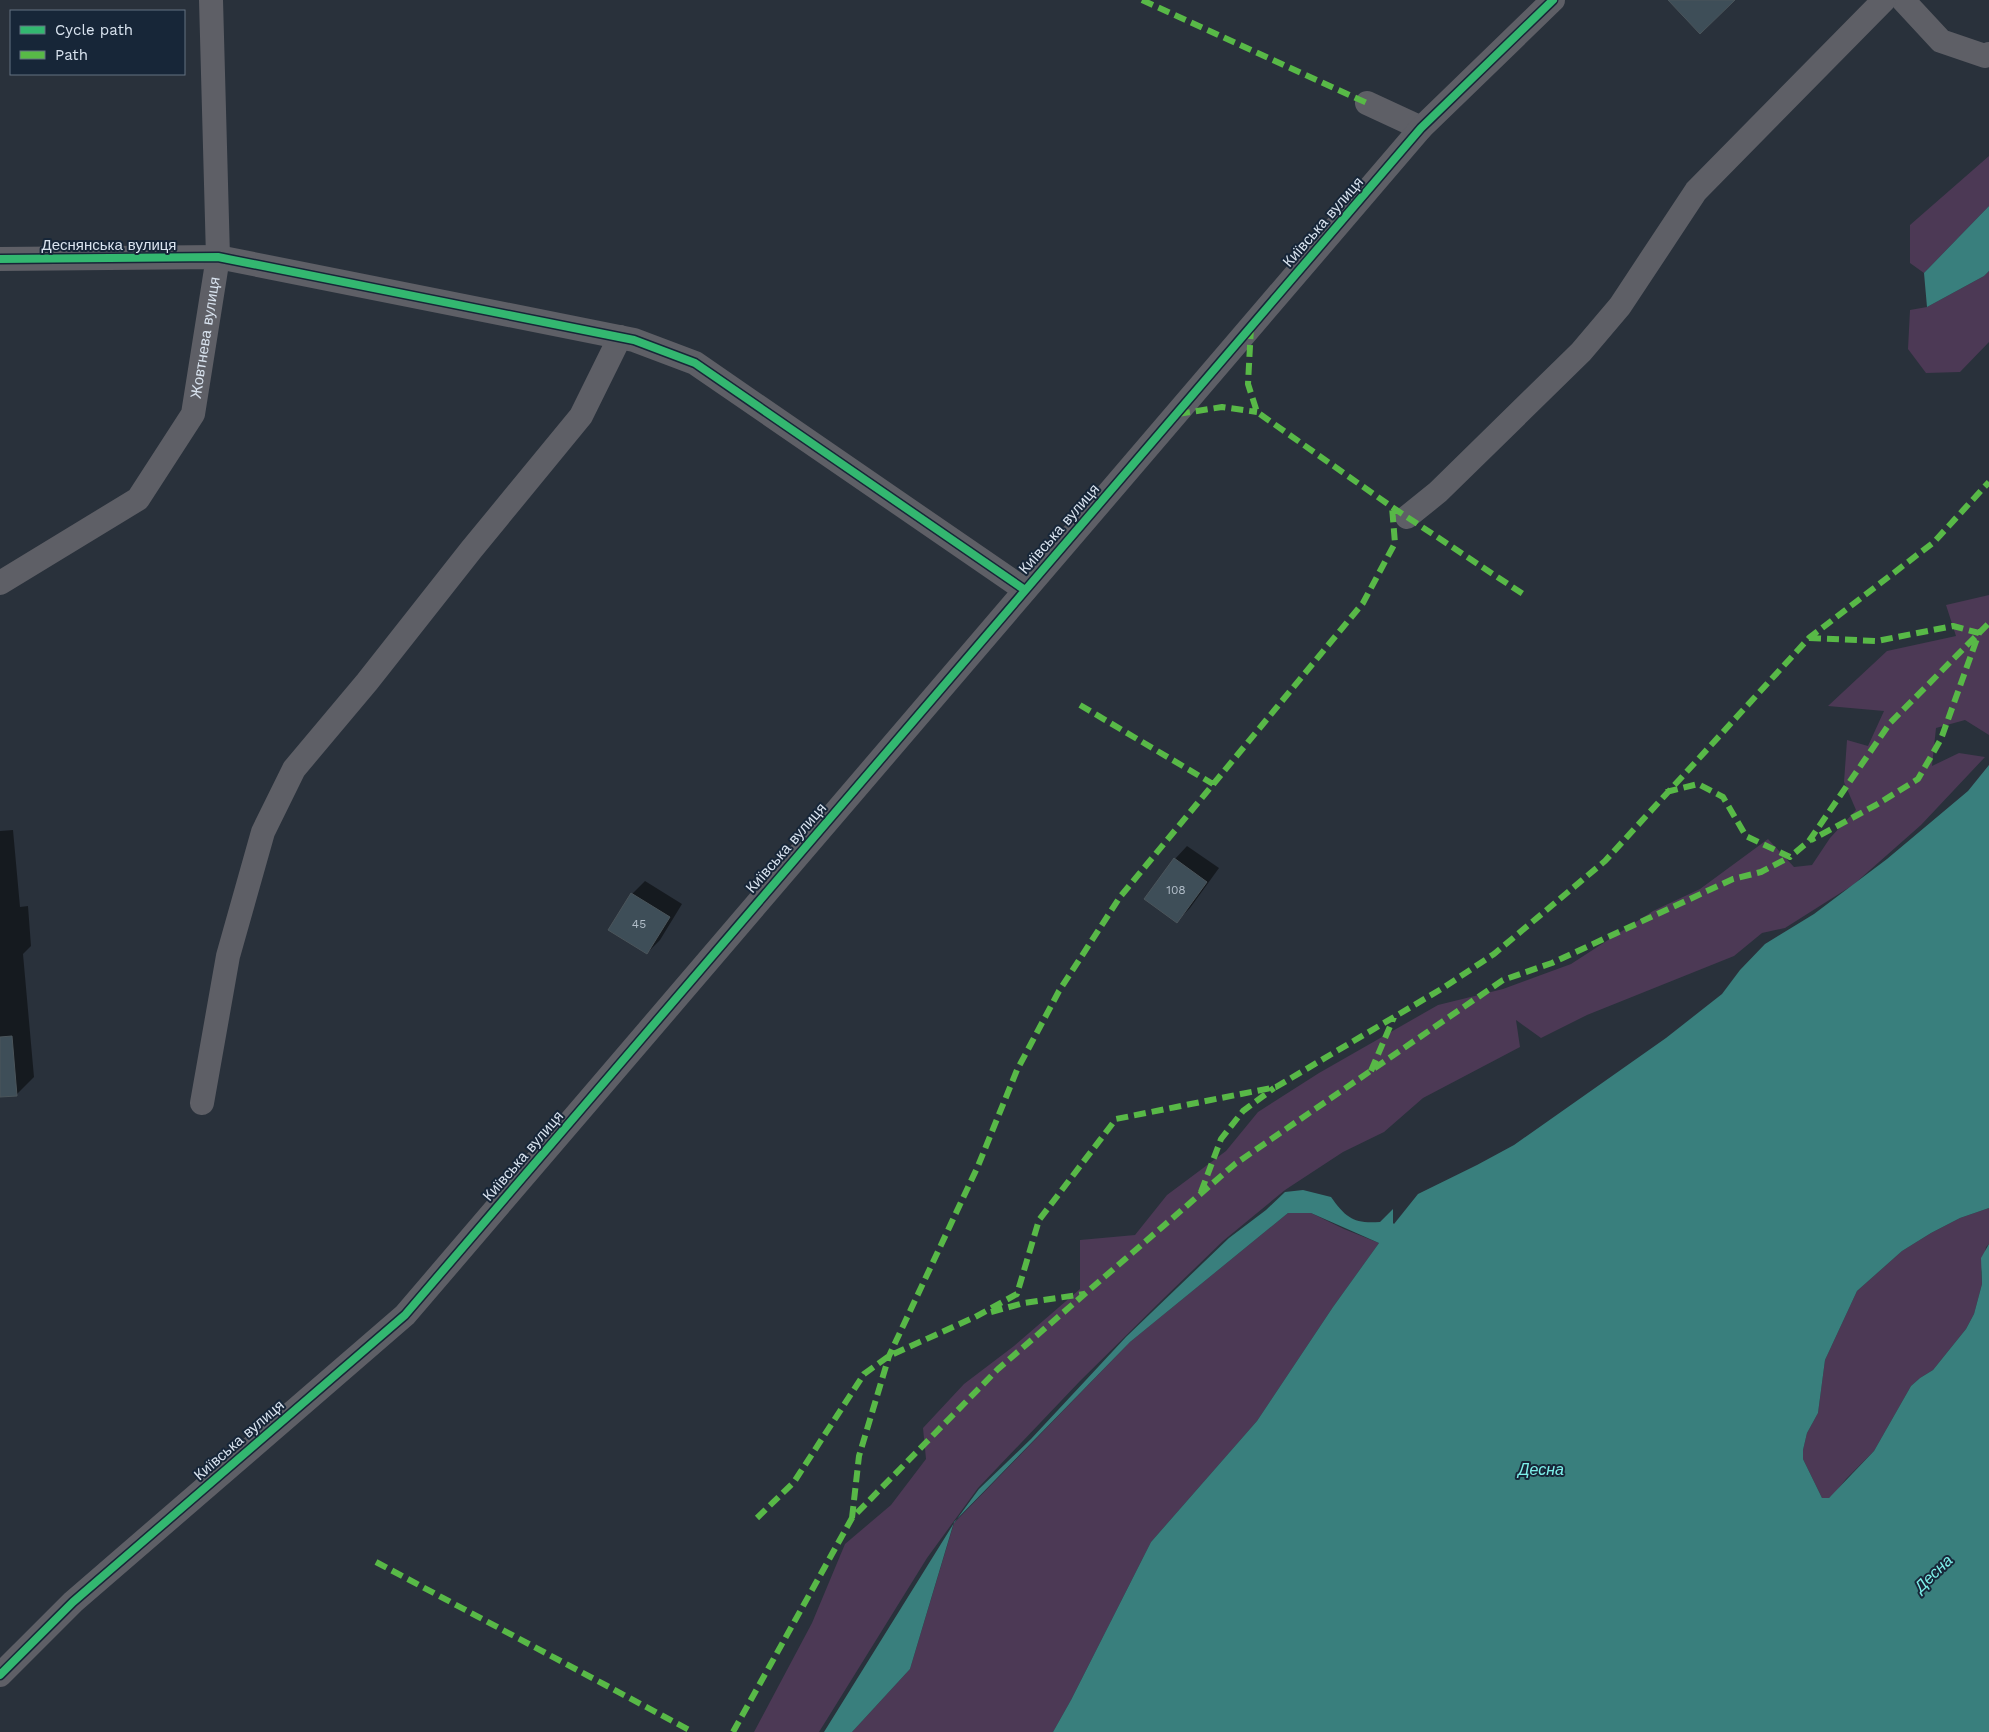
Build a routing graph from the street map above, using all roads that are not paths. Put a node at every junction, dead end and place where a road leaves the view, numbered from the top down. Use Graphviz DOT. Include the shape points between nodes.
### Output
graph roads {
  1 [pos="211,0"];
  2 [pos="1554,0"];
  3 [pos="1884,0"];
  4 [pos="1903,0"];
  5 [pos="1989,54"];
  6 [pos="1367,103"];
  7 [pos="1421,128"];
  8 [pos="218,258"];
  9 [pos="0,259"];
  10 [pos="620,337"];
  11 [pos="1407,517"];
  12 [pos="0,583"];
  13 [pos="1025,590"];
  14 [pos="202,1103"];
  15 [pos="0,1675"];
  1 -- 8 [label="street, Жовтнева вулиця"];
  2 -- 7 [label="street, Київська вулиця"];
  3 -- 11 [label="street" via="1696,191 1620,306 1581,352 1438,492"];
  4 -- 5 [label="street" via="1941,41 1985,56"];
  6 -- 7 [label="street"];
  7 -- 13 [label="street, Київська вулиця"];
  8 -- 9 [label="street, Деснянська вулиця"];
  8 -- 10 [label="street, Деснянська вулиця"];
  8 -- 12 [label="street, Жовтнева вулиця" via="194,414 138,499"];
  10 -- 13 [label="street, Деснянська вулиця" via="695,363"];
  10 -- 14 [label="street" via="581,416 294,769 263,832 228,956"];
  13 -- 15 [label="street, Київська вулиця" via="406,1315 73,1602"];
}
